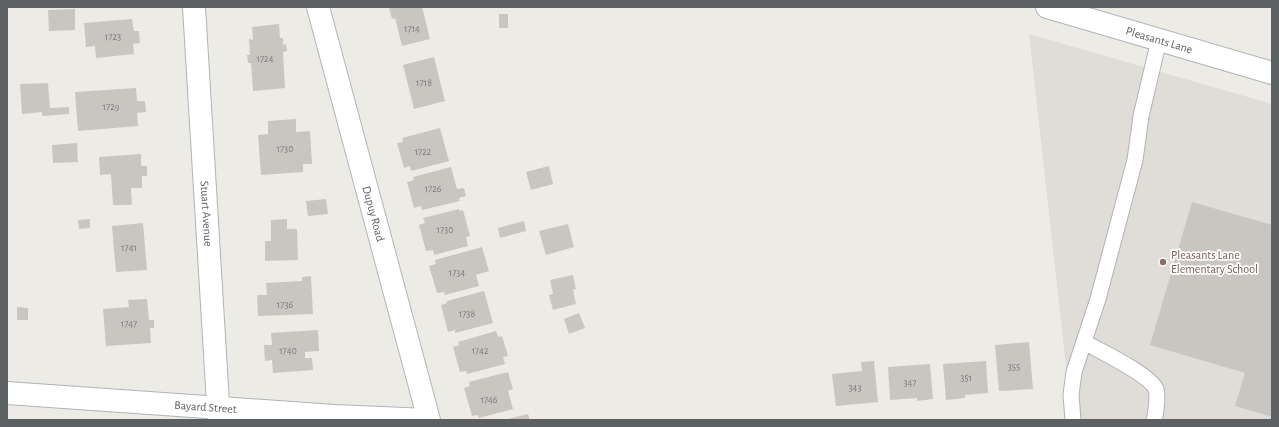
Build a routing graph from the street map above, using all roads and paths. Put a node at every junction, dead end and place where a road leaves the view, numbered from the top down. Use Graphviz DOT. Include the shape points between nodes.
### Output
graph roads {
  1 [pos="194,7"];
  2 [pos="318,7"];
  3 [pos="1047,7"];
  4 [pos="1159,40"];
  5 [pos="1272,73"];
  6 [pos="1084,342"];
  7 [pos="7,393"];
  8 [pos="219,414"];
  9 [pos="429,420"];
  10 [pos="1073,420"];
  11 [pos="1154,420"];
  1 -- 8 [label="street, Stuart Avenue"];
  2 -- 9 [label="street, Dupuy Road"];
  3 -- 4 [label="street, Pleasants Lane"];
  4 -- 5 [label="street, Pleasants Lane"];
  4 -- 6 [label="lane" via="1141,116 1135,160"];
  6 -- 10 [label="lane" via="1074,372 1071,395"];
  6 -- 11 [label="lane" via="1142,374 1156,389 1157,409"];
  7 -- 8 [label="street, Bayard Street"];
  8 -- 9 [label="street, Bayard Street"];
}
